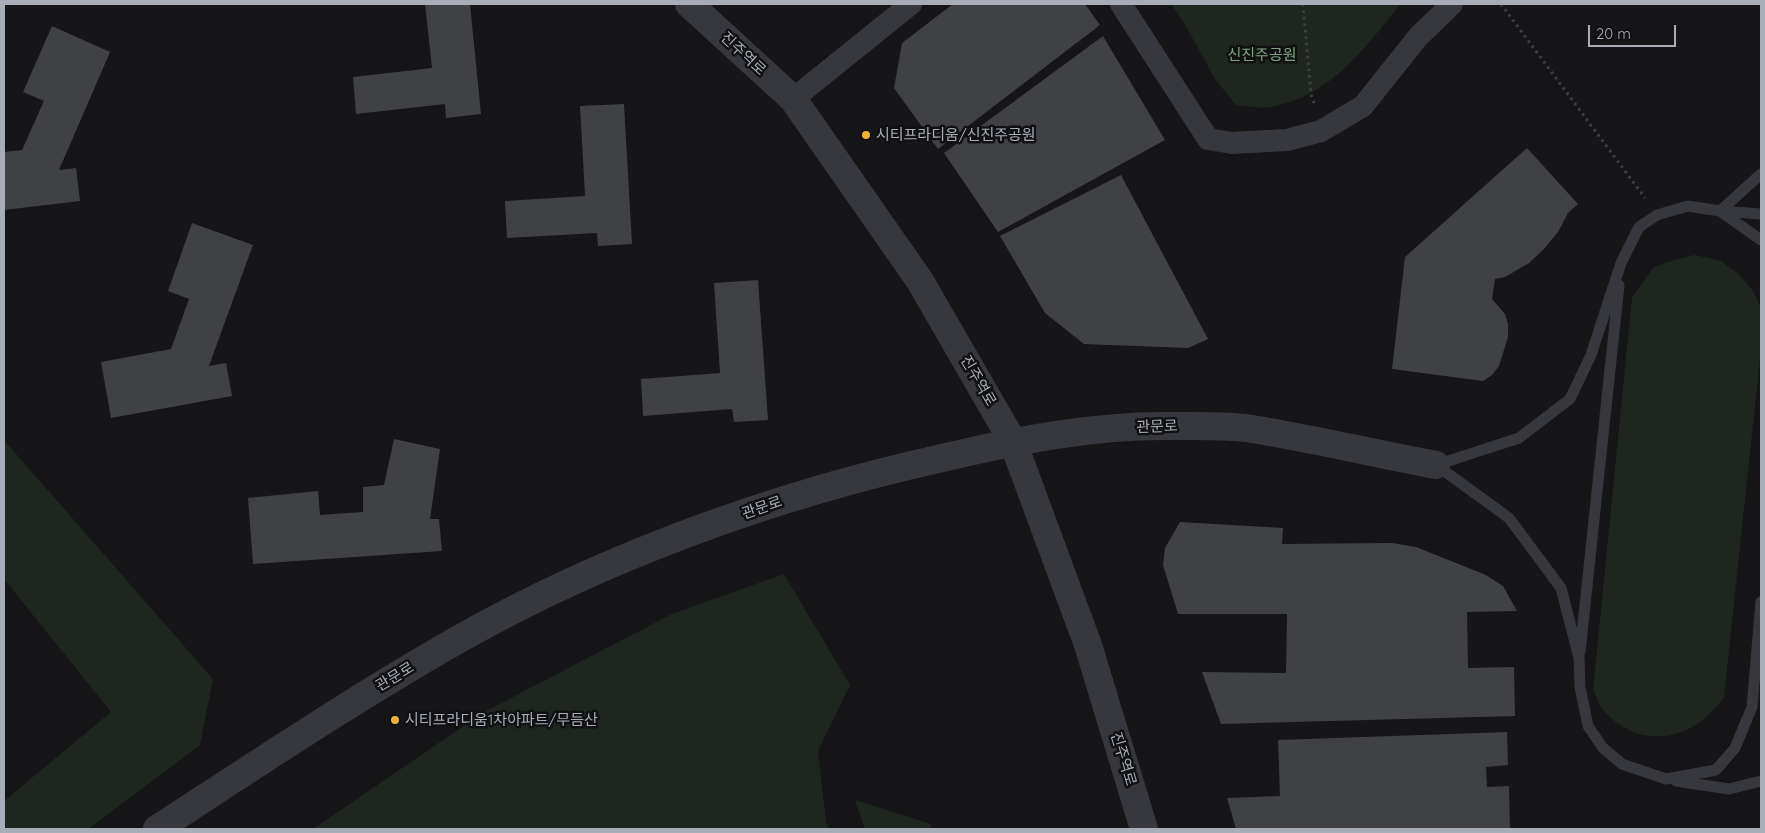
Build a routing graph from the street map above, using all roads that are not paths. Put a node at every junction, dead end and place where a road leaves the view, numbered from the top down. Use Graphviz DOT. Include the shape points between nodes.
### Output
graph roads {
  1 [pos="689,4"];
  2 [pos="911,4"];
  3 [pos="1121,4"];
  4 [pos="1452,4"];
  5 [pos="793,99"];
  6 [pos="1761,174"];
  7 [pos="1720,211"];
  8 [pos="1761,214"];
  9 [pos="1761,240"];
  10 [pos="1621,263"];
  11 [pos="1013,442"];
  12 [pos="1436,465"];
  13 [pos="1761,602"];
  14 [pos="1579,658"];
  15 [pos="1666,779"];
  16 [pos="1761,781"];
  17 [pos="157,829"];
  18 [pos="1144,829"];
  1 -- 5 [label="street, 진주역로"];
  2 -- 5 [label="street"];
  3 -- 4 [label="street" via="1208,139 1232,143 1287,140 1321,131 1363,106 1418,38"];
  5 -- 11 [label="street, 진주역로" via="920,281"];
  6 -- 7 [label="lane"];
  7 -- 8 [label="lane"];
  7 -- 9 [label="lane"];
  7 -- 10 [label="lane" via="1688,206 1657,216 1639,227"];
  10 -- 12 [label="lane" via="1591,355 1570,399 1519,438"];
  10 -- 14 [label="lane"];
  11 -- 12 [label="street, 관문로" via="1166,425 1243,428"];
  11 -- 17 [label="street, 관문로" via="815,490 670,541 563,586 464,637 365,695"];
  11 -- 18 [label="street, 진주역로" via="1088,645"];
  12 -- 14 [label="lane" via="1509,518 1561,588"];
  13 -- 15 [label="lane" via="1752,706 1735,748 1716,770"];
  14 -- 15 [label="lane" via="1580,687 1588,726 1603,748 1622,764"];
  15 -- 16 [label="lane" via="1729,790"];
}
